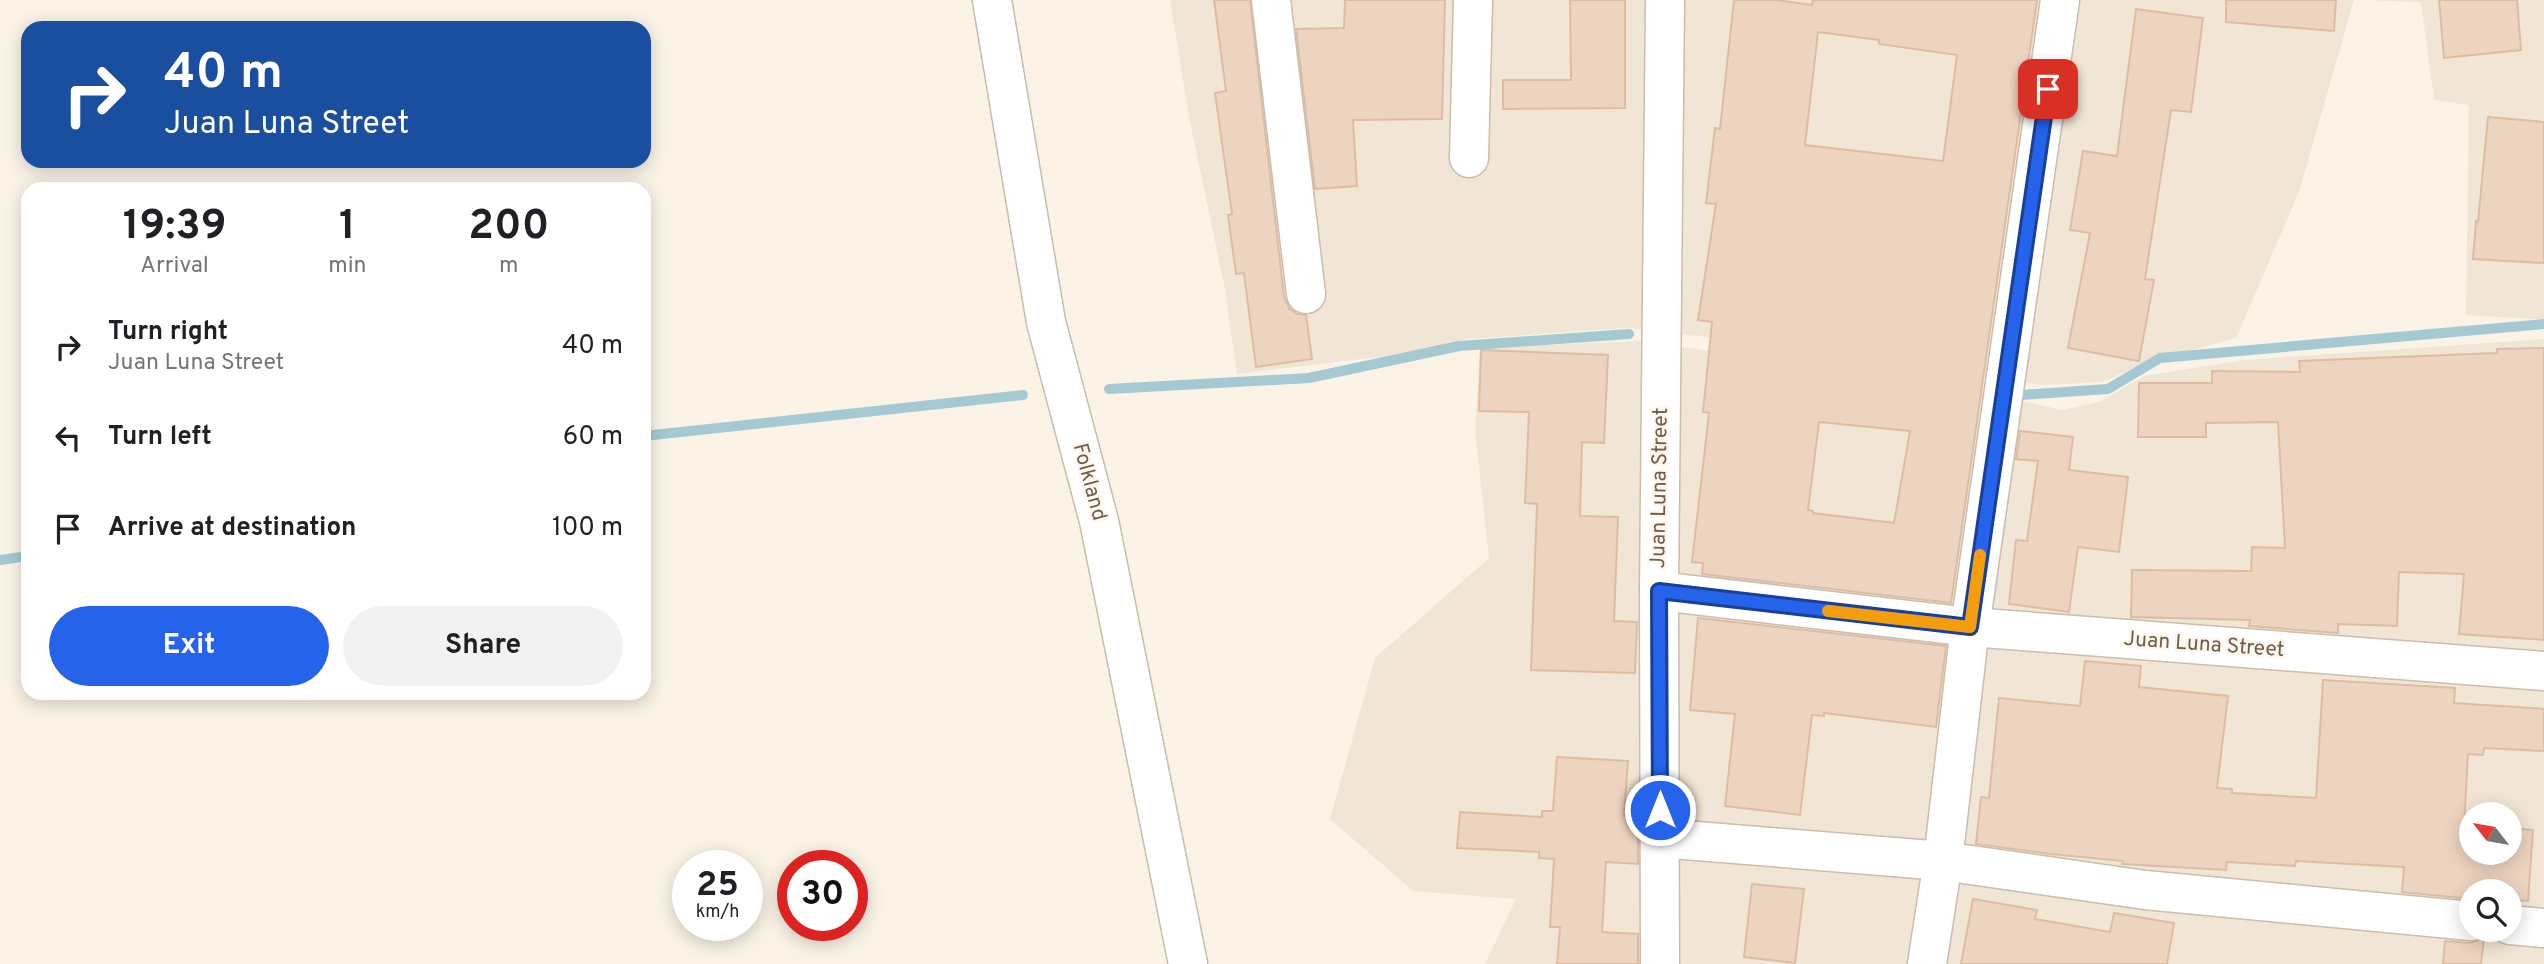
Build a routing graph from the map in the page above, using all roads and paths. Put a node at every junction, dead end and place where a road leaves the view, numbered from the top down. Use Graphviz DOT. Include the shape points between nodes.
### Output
graph roads {
  1 [pos="992,0"];
  2 [pos="1272,0"];
  3 [pos="1472,0"];
  4 [pos="1665,0"];
  5 [pos="2060,0"];
  6 [pos="1469,158"];
  7 [pos="1306,294"];
  8 [pos="1659,591"];
  9 [pos="1970,627"];
  10 [pos="2544,671"];
  11 [pos="1660,838"];
  12 [pos="1943,861"];
  13 [pos="2459,920"];
  14 [pos="2522,926"];
  15 [pos="2544,929"];
  16 [pos="1188,964"];
  17 [pos="1660,964"];
  18 [pos="1927,964"];
  1 -- 16 [label="street, Folkland" via="1046,322 1099,521"];
  2 -- 7 [label="street"];
  3 -- 6 [label="street"];
  4 -- 8 [label="street, Juan Luna Street"];
  5 -- 9 [label="street"];
  8 -- 9 [label="street, Juan Luna Street"];
  8 -- 11 [label="street"];
  9 -- 10 [label="street, Juan Luna Street"];
  9 -- 12 [label="street"];
  11 -- 12 [label="street"];
  11 -- 17 [label="street"];
  12 -- 13 [label="street" via="2145,890"];
  12 -- 18 [label="street"];
  14 -- 15 [label="street"];
}
